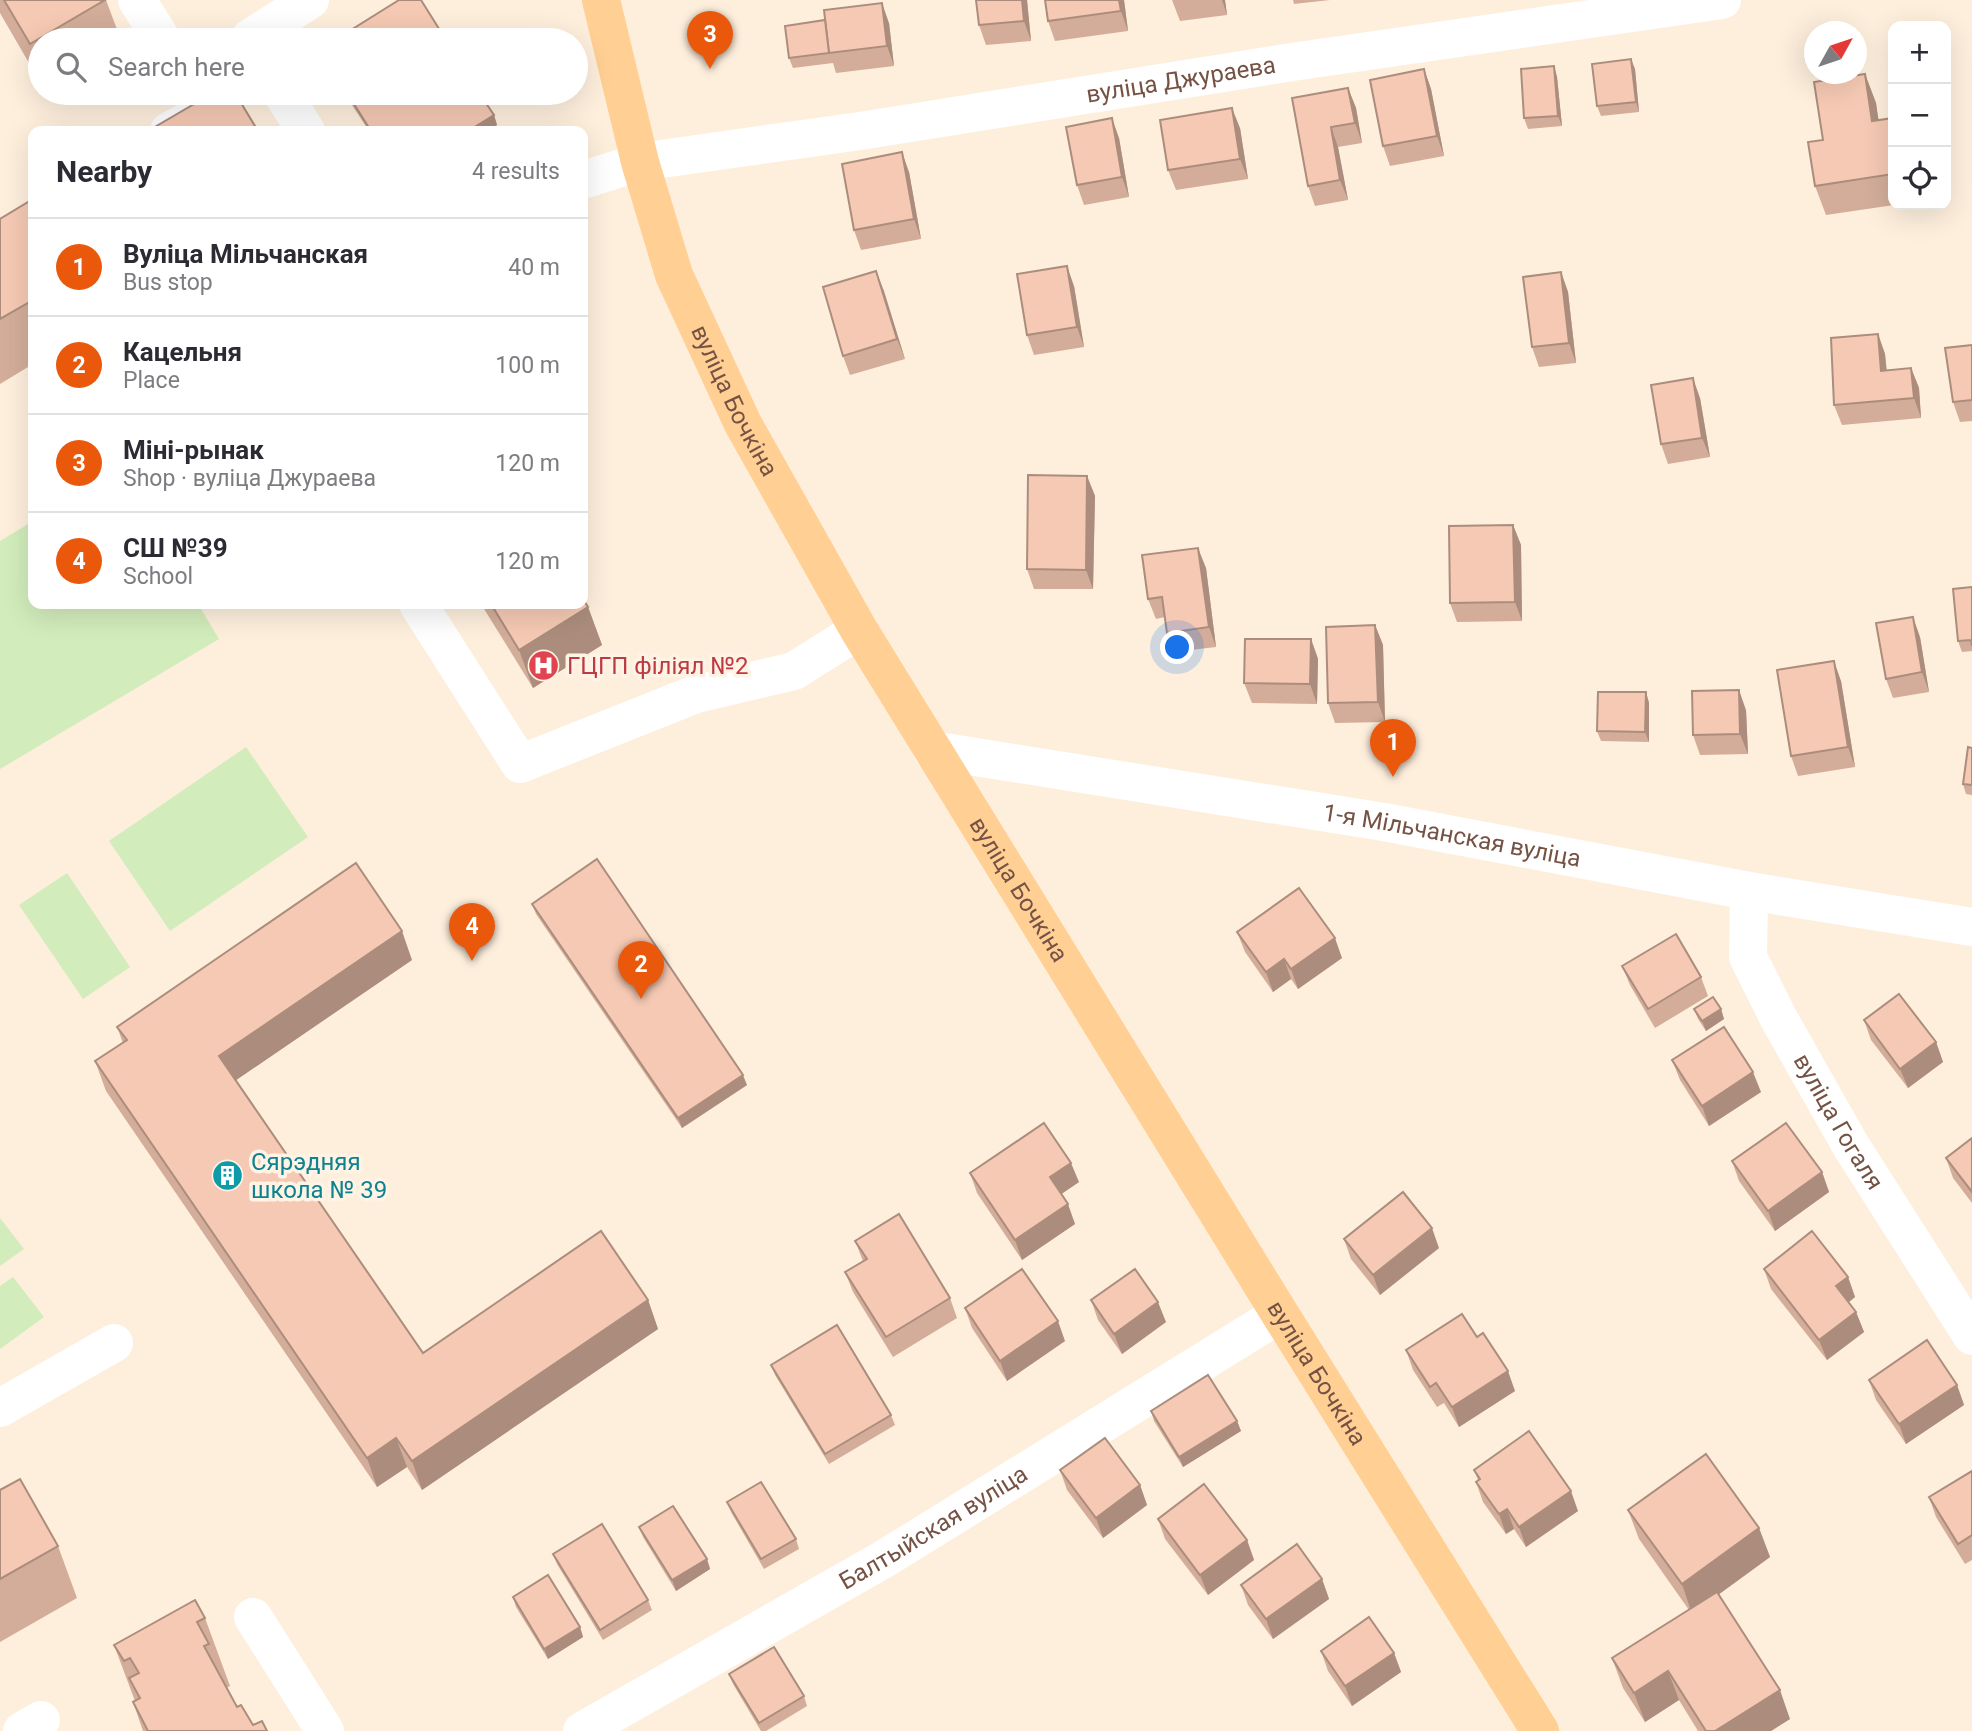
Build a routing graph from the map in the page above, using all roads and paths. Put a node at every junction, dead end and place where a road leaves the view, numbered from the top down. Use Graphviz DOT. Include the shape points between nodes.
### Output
graph roads {
  1 [pos="137,0"];
  2 [pos="601,0"];
  3 [pos="1722,0"];
  4 [pos="296,4"];
  5 [pos="154,28"];
  6 [pos="265,28"];
  7 [pos="198,105"];
  8 [pos="290,105"];
  9 [pos="175,126"];
  10 [pos="303,126"];
  11 [pos="640,162"];
  12 [pos="588,178"];
  13 [pos="421,609"];
  14 [pos="859,630"];
  15 [pos="932,750"];
  16 [pos="1749,891"];
  17 [pos="1972,927"];
  18 [pos="1280,1314"];
  19 [pos="1972,1336"];
  20 [pos="114,1343"];
  21 [pos="0,1408"];
  22 [pos="253,1617"];
  23 [pos="325,1731"];
  24 [pos="582,1731"];
  25 [pos="1540,1731"];
  1 -- 5 [label="street"];
  2 -- 11 [label="main road, вуліца Бочкіна"];
  3 -- 11 [label="street, вуліца Джураева"];
  4 -- 6 [label="street"];
  7 -- 9 [label="street"];
  8 -- 10 [label="street"];
  11 -- 12 [label="street, вуліца Джураева"];
  11 -- 14 [label="main road, вуліца Бочкіна" via="674,275 725,387"];
  13 -- 14 [label="street" via="520,764 696,694 794,671"];
  14 -- 15 [label="main road, вуліца Бочкіна"];
  15 -- 16 [label="street, 1-я Мільчанская вуліца" via="1384,822"];
  15 -- 18 [label="main road, вуліца Бочкіна"];
  16 -- 17 [label="street, 1-я Мільчанская вуліца"];
  16 -- 19 [label="street, вуліца Гогаля" via="1748,957 1754,970 1851,1146"];
  18 -- 24 [label="street, Балтыйская вуліца" via="884,1559"];
  18 -- 25 [label="main road, вуліца Бочкіна"];
  20 -- 21 [label="street"];
  22 -- 23 [label="street"];
}
